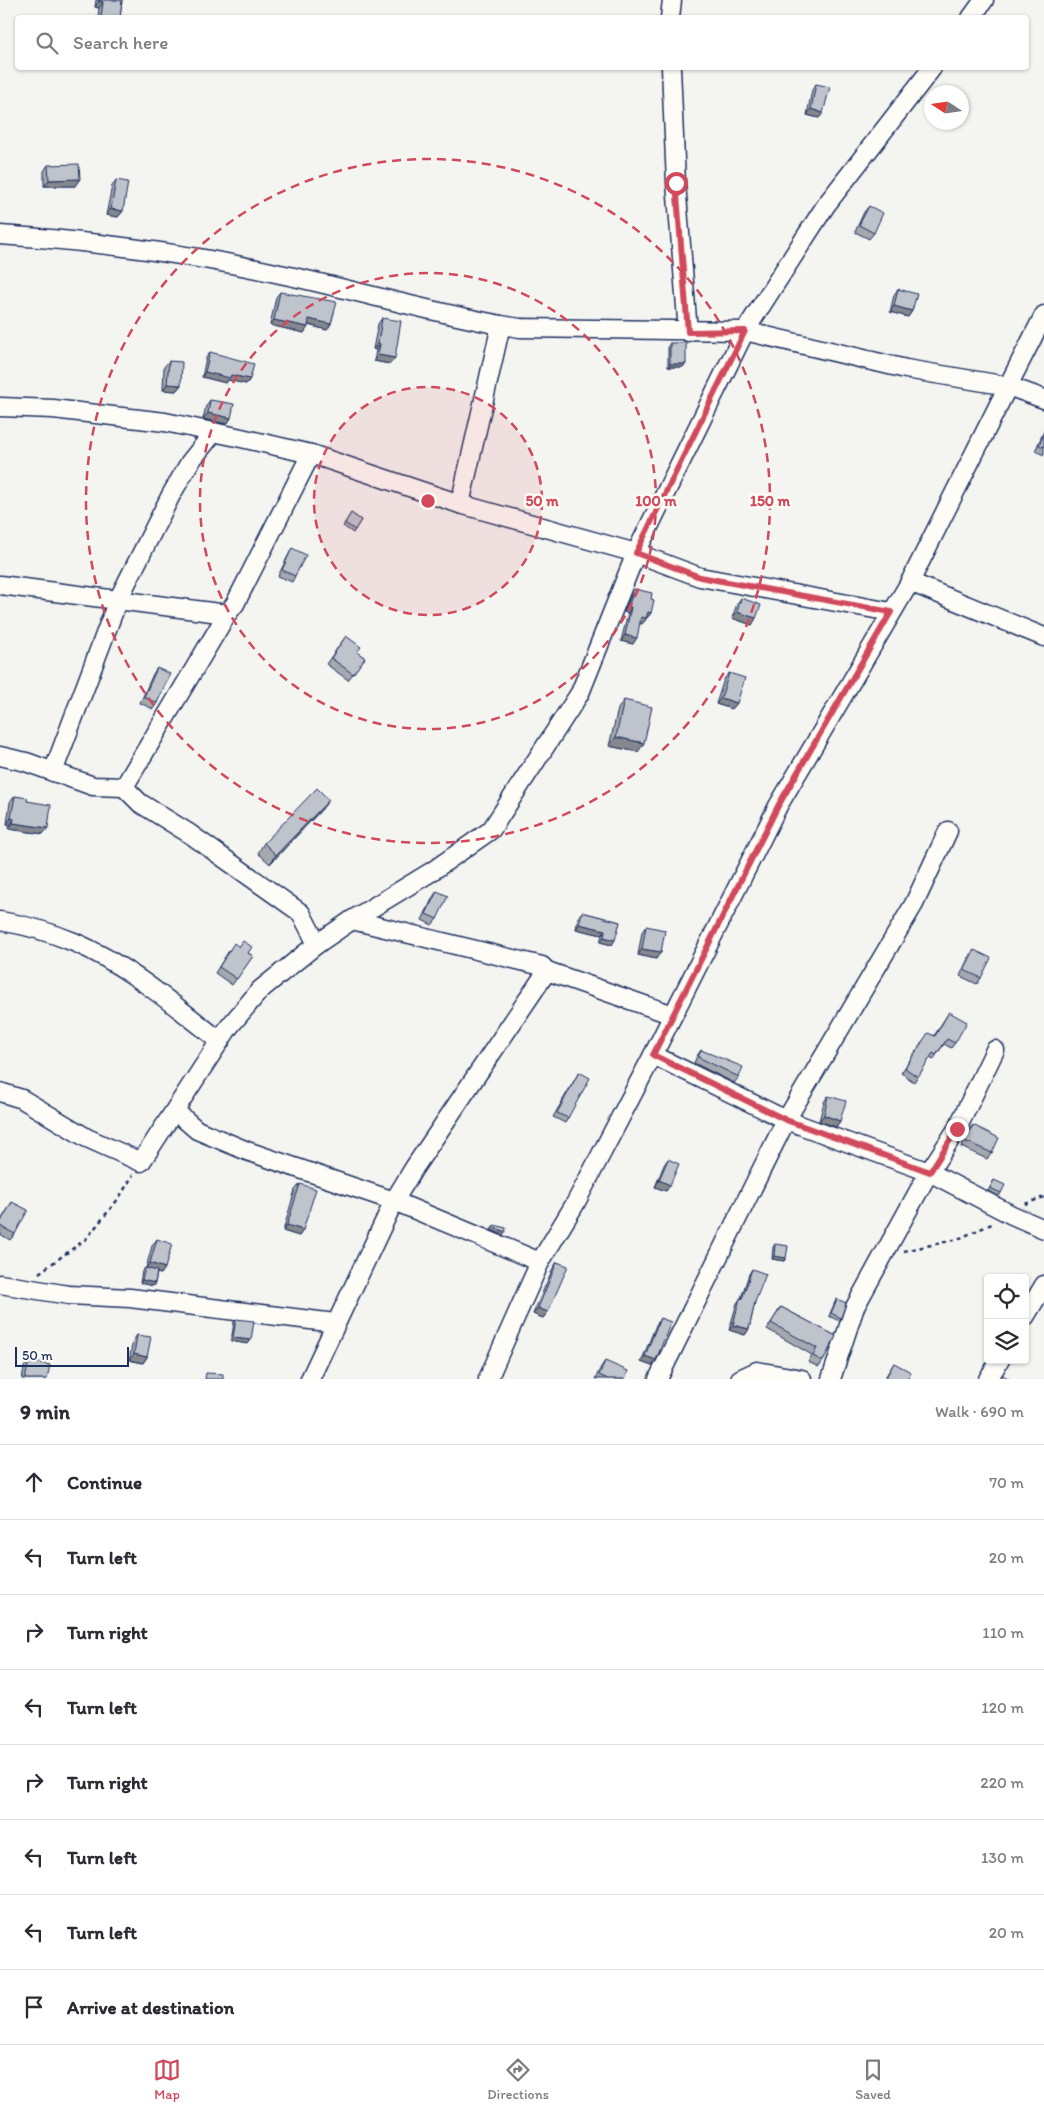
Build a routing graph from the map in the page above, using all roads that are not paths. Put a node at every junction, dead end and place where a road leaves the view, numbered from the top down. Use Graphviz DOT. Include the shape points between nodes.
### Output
graph roads {
  1 [pos="672,0"];
  2 [pos="984,0"];
  3 [pos="670,15"];
  4 [pos="973,15"];
  5 [pos="671,70"];
  6 [pos="930,70"];
  7 [pos="0,235"];
  8 [pos="1044,315"];
  9 [pos="501,325"];
  10 [pos="745,331"];
  11 [pos="688,332"];
  12 [pos="1008,386"];
  13 [pos="1044,399"];
  14 [pos="0,407"];
  15 [pos="214,432"];
  16 [pos="311,454"];
  17 [pos="460,504"];
  18 [pos="636,553"];
  19 [pos="910,582"];
  20 [pos="0,585"];
  21 [pos="118,600"];
  22 [pos="891,612"];
  23 [pos="227,614"];
  24 [pos="1044,638"];
  25 [pos="0,756"];
  26 [pos="53,772"];
  27 [pos="124,787"];
  28 [pos="948,831"];
  29 [pos="352,920"];
  30 [pos="0,921"];
  31 [pos="317,944"];
  32 [pos="547,971"];
  33 [pos="673,1015"];
  34 [pos="220,1041"];
  35 [pos="995,1050"];
  36 [pos="653,1055"];
  37 [pos="0,1092"];
  38 [pos="175,1111"];
  39 [pos="786,1120"];
  40 [pos="930,1172"];
  41 [pos="394,1201"];
  42 [pos="1044,1229"];
  43 [pos="540,1262"];
  44 [pos="0,1284"];
  45 [pos="1044,1285"];
  46 [pos="1029,1310"];
  47 [pos="335,1323"];
  48 [pos="997,1364"];
  49 [pos="310,1379"];
  50 [pos="488,1379"];
  51 [pos="658,1379"];
  52 [pos="740,1379"];
  53 [pos="802,1379"];
  54 [pos="830,1379"];
  55 [pos="988,1379"];
  1 -- 3 [label="street"];
  2 -- 4 [label="street"];
  5 -- 11 [label="street"];
  6 -- 10 [label="street" via="826,205"];
  7 -- 9 [label="street" via="168,253 270,271"];
  8 -- 12 [label="street"];
  9 -- 11 [label="street"];
  9 -- 17 [label="street"];
  10 -- 11 [label="street"];
  10 -- 12 [label="street" via="906,368"];
  10 -- 18 [label="street"];
  12 -- 13 [label="street"];
  12 -- 19 [label="street"];
  14 -- 15 [label="street" via="53,409 156,421"];
  15 -- 16 [label="street"];
  15 -- 21 [label="street" via="175,487"];
  16 -- 17 [label="street"];
  16 -- 23 [label="street"];
  17 -- 18 [label="street"];
  18 -- 22 [label="street" via="700,577"];
  18 -- 29 [label="street" via="580,693 491,830 431,872"];
  19 -- 22 [label="street"];
  19 -- 24 [label="street"];
  20 -- 21 [label="street"];
  21 -- 23 [label="street"];
  21 -- 26 [label="street"];
  22 -- 33 [label="street" via="778,806"];
  23 -- 27 [label="street"];
  25 -- 26 [label="street"];
  26 -- 27 [label="street" via="93,786"];
  27 -- 31 [label="street" via="140,803 190,834 301,914"];
  28 -- 39 [label="street" via="914,904"];
  29 -- 31 [label="street"];
  29 -- 32 [label="street" via="542,966"];
  30 -- 34 [label="street" via="24,925 74,942 122,968"];
  31 -- 34 [label="street" via="260,990"];
  32 -- 33 [label="street"];
  32 -- 41 [label="street"];
  33 -- 36 [label="street"];
  34 -- 38 [label="street"];
  35 -- 40 [label="street" via="957,1129"];
  36 -- 39 [label="street"];
  36 -- 43 [label="street" via="575,1204"];
  37 -- 38 [label="street" via="22,1100 88,1138 141,1162"];
  38 -- 41 [label="street" via="197,1130 247,1151"];
  39 -- 40 [label="street"];
  39 -- 51 [label="street"];
  40 -- 42 [label="street"];
  40 -- 54 [label="street" via="855,1306"];
  41 -- 43 [label="street"];
  41 -- 47 [label="street"];
  43 -- 50 [label="street"];
  44 -- 47 [label="street" via="70,1295 130,1298"];
  45 -- 46 [label="street"];
  47 -- 49 [label="street"];
  48 -- 55 [label="street"];
  52 -- 53 [label="street" via="756,1371"];
}
